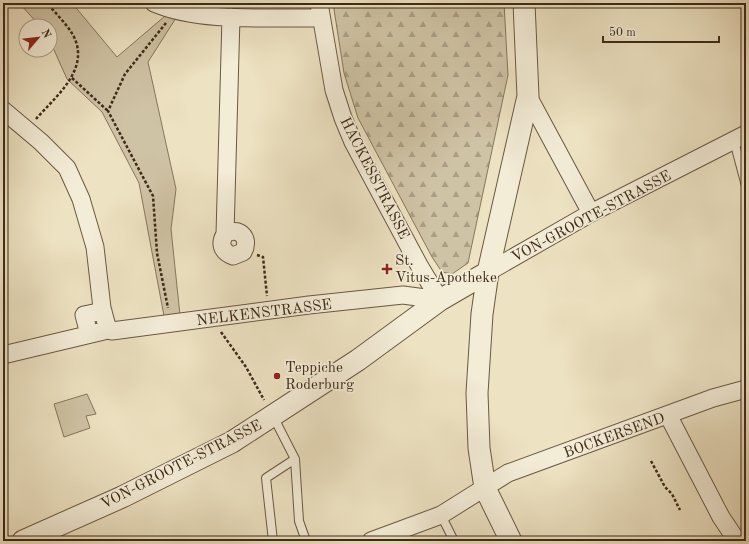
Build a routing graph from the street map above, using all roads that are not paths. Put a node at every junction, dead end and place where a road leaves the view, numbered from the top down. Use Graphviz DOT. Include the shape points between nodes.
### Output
graph roads {
  1 [pos="154,3"];
  2 [pos="524,3"];
  3 [pos="319,10"];
  4 [pos="231,17"];
  5 [pos="528,96"];
  6 [pos="3,110"];
  7 [pos="740,138"];
  8 [pos="746,186"];
  9 [pos="591,213"];
  10 [pos="243,252"];
  11 [pos="488,272"];
  12 [pos="440,300"];
  13 [pos="103,311"];
  14 [pos="108,330"];
  15 [pos="89,334"];
  16 [pos="3,355"];
  17 [pos="746,389"];
  18 [pos="668,415"];
  19 [pos="273,416"];
  20 [pos="295,458"];
  21 [pos="485,488"];
  22 [pos="441,515"];
  23 [pos="48,536"];
  24 [pos="23,541"];
  25 [pos="274,541"];
  26 [pos="306,541"];
  27 [pos="371,541"];
  28 [pos="454,541"];
  29 [pos="511,541"];
  30 [pos="737,541"];
  1 -- 4 [label="street" via="172,11"];
  2 -- 5 [label="street"];
  3 -- 4 [label="street"];
  3 -- 12 [label="street, HACKESSTRASSE" via="334,90 353,142"];
  4 -- 10 [label="street" via="225,234 221,245 223,250 233,256"];
  5 -- 9 [label="street"];
  5 -- 11 [label="street"];
  6 -- 13 [label="street" via="67,168 81,199 95,247"];
  7 -- 8 [label="lane"];
  7 -- 9 [label="street, VON-GROOTE-STRASSE"];
  9 -- 11 [label="street, VON-GROOTE-STRASSE"];
  11 -- 12 [label="street, VON-GROOTE-STRASSE"];
  11 -- 21 [label="street" via="476,392 479,448"];
  12 -- 14 [label="street, NELKENSTRASSE" via="403,295"];
  12 -- 19 [label="street, VON-GROOTE-STRASSE" via="358,360"];
  13 -- 14 [label="street"];
  13 -- 15 [label="street" via="84,315"];
  14 -- 15 [label="street, NELKENSTRASSE"];
  15 -- 16 [label="street, NELKENSTRASSE"];
  17 -- 18 [label="street, BOCKERSEND"];
  18 -- 21 [label="street, BOCKERSEND" via="508,473"];
  18 -- 30 [label="street" via="721,518"];
  19 -- 20 [label="lane"];
  19 -- 23 [label="street, VON-GROOTE-STRASSE" via="232,442"];
  20 -- 25 [label="lane" via="266,478"];
  20 -- 26 [label="lane" via="299,521"];
  21 -- 22 [label="street, BOCKERSEND"];
  21 -- 29 [label="street"];
  22 -- 27 [label="street, BOCKERSEND"];
  22 -- 28 [label="lane"];
  23 -- 24 [label="street, VON-GROOTE-STRASSE"];
}
